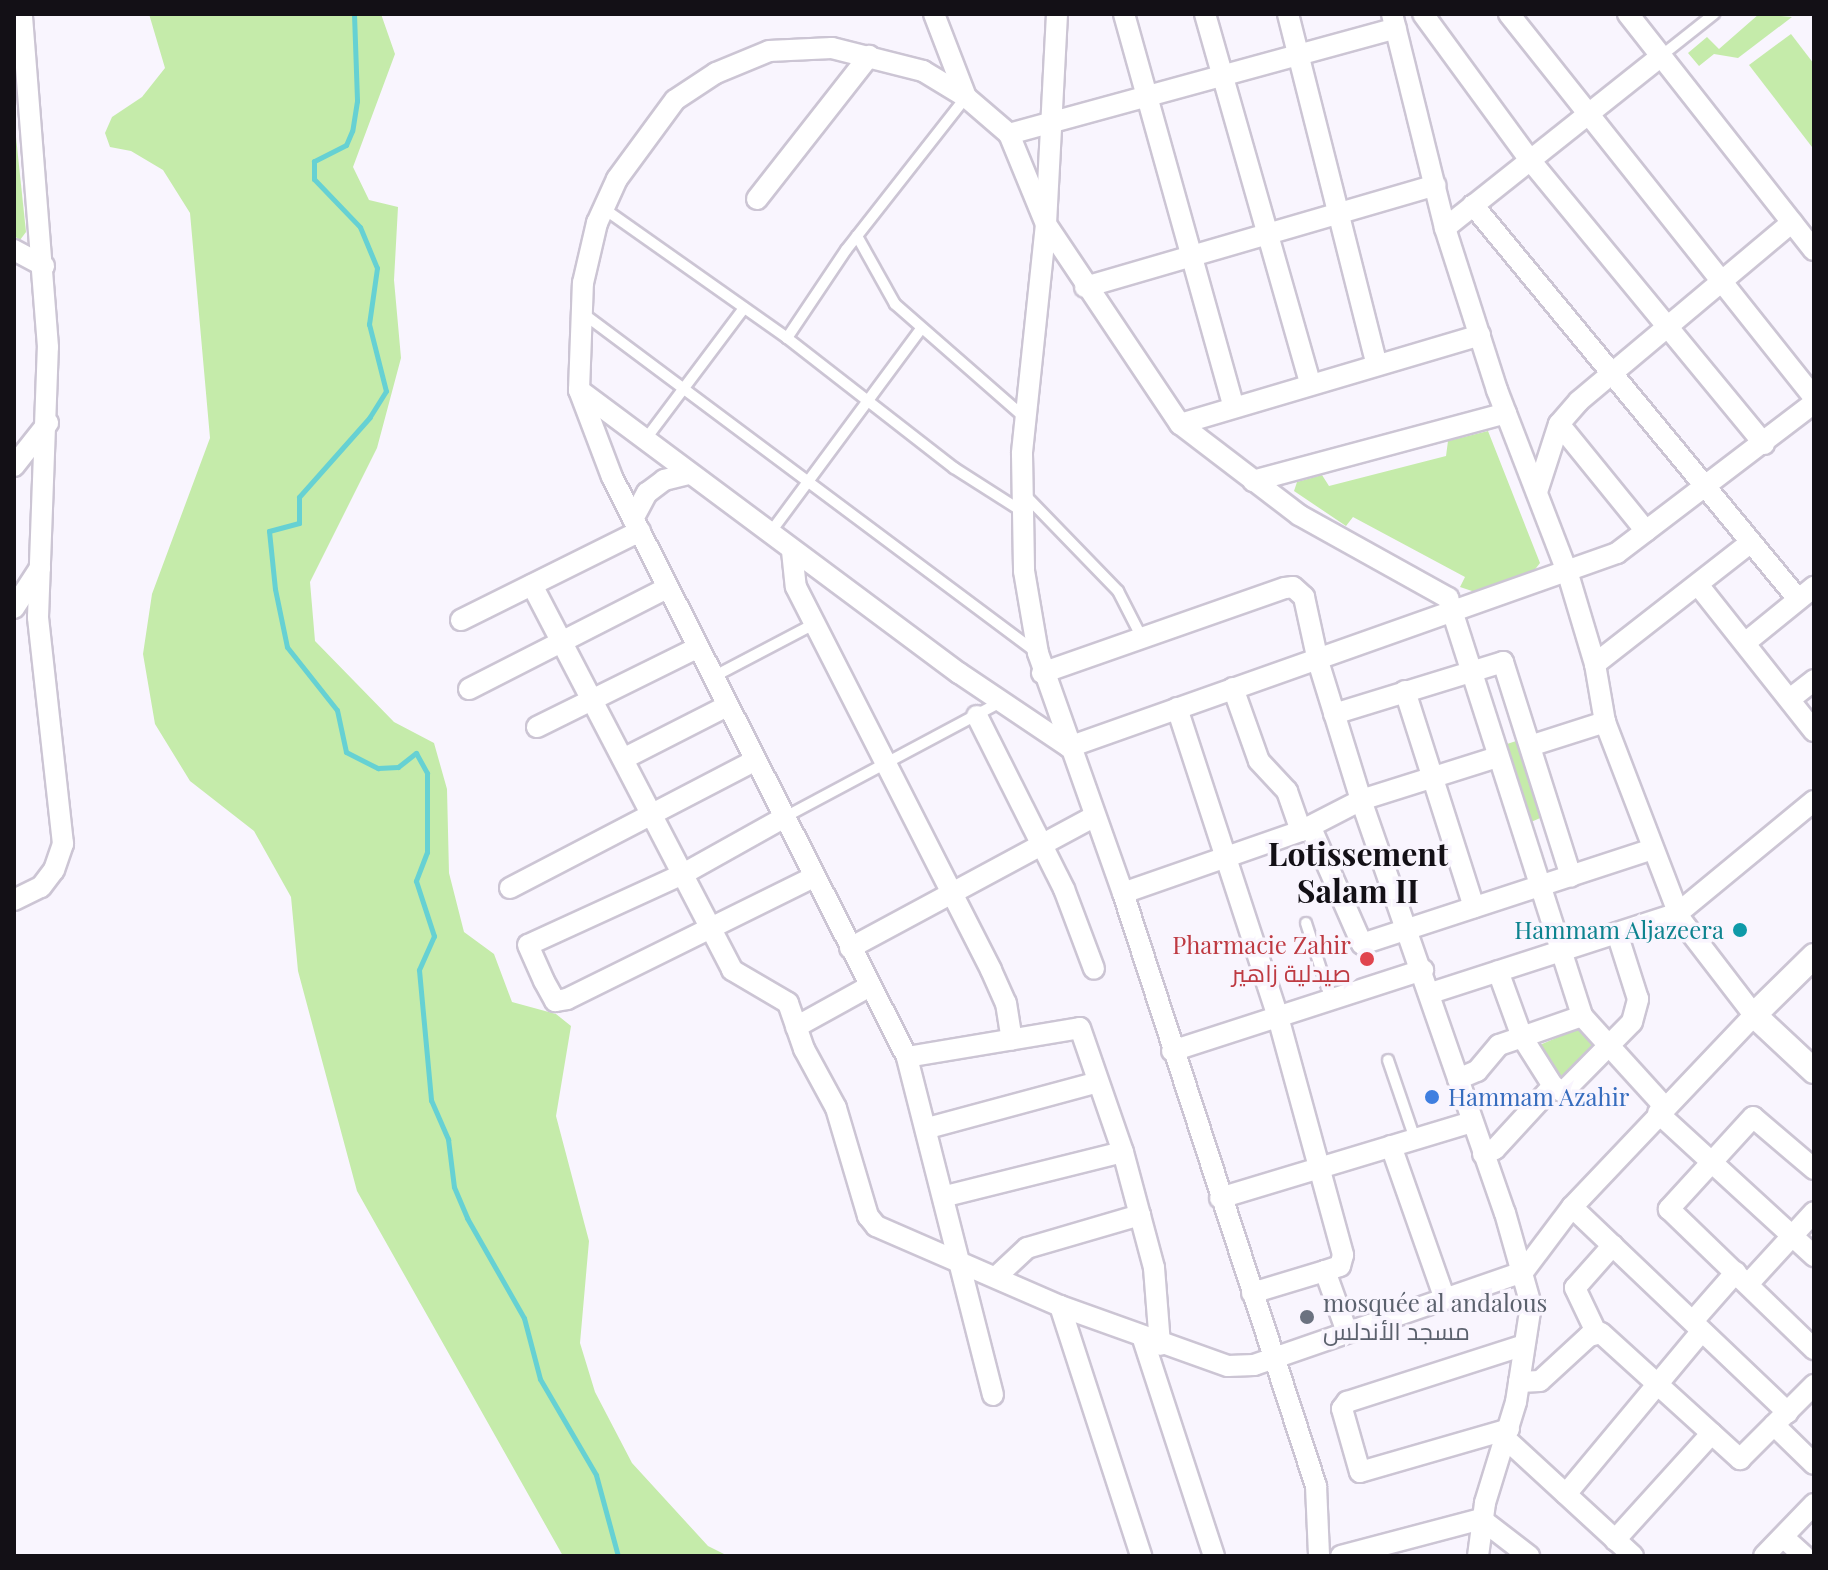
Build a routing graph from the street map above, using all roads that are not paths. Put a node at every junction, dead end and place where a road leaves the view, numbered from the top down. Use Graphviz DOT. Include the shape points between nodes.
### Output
graph roads {
  1 [pos="22,14"];
  2 [pos="934,14"];
  3 [pos="1057,14"];
  4 [pos="1124,14"];
  5 [pos="1205,14"];
  6 [pos="1288,14"];
  7 [pos="1423,14"];
  8 [pos="1509,14"];
  9 [pos="1628,14"];
  10 [pos="1714,14"];
  11 [pos="1394,21"];
  12 [pos="1298,55"];
  13 [pos="869,56"];
  14 [pos="1661,56"];
  15 [pos="1224,75"];
  16 [pos="966,97"];
  17 [pos="1146,97"];
  18 [pos="1588,116"];
  19 [pos="1051,121"];
  20 [pos="1009,134"];
  21 [pos="1530,160"];
  22 [pos="1435,185"];
  23 [pos="757,199"];
  24 [pos="1473,205"];
  25 [pos="603,208"];
  26 [pos="1339,215"];
  27 [pos="1792,222"];
  28 [pos="1046,224"];
  29 [pos="1445,228"];
  30 [pos="857,236"];
  31 [pos="1269,236"];
  32 [pos="14,250"];
  33 [pos="1814,250"];
  34 [pos="1191,255"];
  35 [pos="44,266"];
  36 [pos="1722,282"];
  37 [pos="1085,287"];
  38 [pos="744,308"];
  39 [pos="580,312"];
  40 [pos="1669,323"];
  41 [pos="921,329"];
  42 [pos="1480,335"];
  43 [pos="787,338"];
  44 [pos="1376,363"];
  45 [pos="1613,371"];
  46 [pos="1310,382"];
  47 [pos="579,390"];
  48 [pos="684,390"];
  49 [pos="1814,401"];
  50 [pos="870,404"];
  51 [pos="1234,407"];
  52 [pos="1506,413"];
  53 [pos="1024,417"];
  54 [pos="48,423"];
  55 [pos="1180,424"];
  56 [pos="1559,424"];
  57 [pos="644,442"];
  58 [pos="1764,444"];
  59 [pos="14,466"];
  60 [pos="688,474"];
  61 [pos="1253,481"];
  62 [pos="811,484"];
  63 [pos="1706,485"];
  64 [pos="1537,492"];
  65 [pos="1022,502"];
  66 [pos="636,525"];
  67 [pos="1646,531"];
  68 [pos="769,534"];
  69 [pos="1751,542"];
  70 [pos="792,551"];
  71 [pos="40,568"];
  72 [pos="1568,574"];
  73 [pos="532,585"];
  74 [pos="1699,586"];
  75 [pos="667,588"];
  76 [pos="1806,593"];
  77 [pos="14,608"];
  78 [pos="1454,615"];
  79 [pos="461,620"];
  80 [pos="814,624"];
  81 [pos="1142,638"];
  82 [pos="564,642"];
  83 [pos="1745,643"];
  84 [pos="697,648"];
  85 [pos="1318,661"];
  86 [pos="1040,663"];
  87 [pos="1595,664"];
  88 [pos="1468,671"];
  89 [pos="711,678"];
  90 [pos="1814,680"];
  91 [pos="1233,688"];
  92 [pos="469,689"];
  93 [pos="1405,691"];
  94 [pos="1790,699"];
  95 [pos="593,700"];
  96 [pos="1000,702"];
  97 [pos="727,706"];
  98 [pos="1177,708"];
  99 [pos="1334,714"];
  100 [pos="977,716"];
  101 [pos="1605,722"];
  102 [pos="537,727"];
  103 [pos="1814,731"];
  104 [pos="1533,745"];
  105 [pos="1069,747"];
  106 [pos="1497,757"];
  107 [pos="623,759"];
  108 [pos="756,760"];
  109 [pos="885,765"];
  110 [pos="1435,776"];
  111 [pos="1361,800"];
  112 [pos="1814,801"];
  113 [pos="653,814"];
  114 [pos="785,817"];
  115 [pos="1093,817"];
  116 [pos="1306,830"];
  117 [pos="1041,842"];
  118 [pos="1652,849"];
  119 [pos="1226,859"];
  120 [pos="683,874"];
  121 [pos="1571,876"];
  122 [pos="814,877"];
  123 [pos="1537,887"];
  124 [pos="510,888"];
  125 [pos="949,893"];
  126 [pos="1123,893"];
  127 [pos="14,900"];
  128 [pos="1474,907"];
  129 [pos="1678,913"];
  130 [pos="1306,923"];
  131 [pos="711,929"];
  132 [pos="1408,929"];
  133 [pos="1617,933"];
  134 [pos="850,948"];
  135 [pos="1560,951"];
  136 [pos="1814,956"];
  137 [pos="1094,969"];
  138 [pos="1423,970"];
  139 [pos="1498,971"];
  140 [pos="870,986"];
  141 [pos="1431,993"];
  142 [pos="1331,1000"];
  143 [pos="1754,1015"];
  144 [pos="1582,1016"];
  145 [pos="1278,1017"];
  146 [pos="796,1027"];
  147 [pos="1522,1037"];
  148 [pos="1012,1040"];
  149 [pos="1606,1048"];
  150 [pos="1172,1051"];
  151 [pos="907,1057"];
  152 [pos="1388,1060"];
  153 [pos="1814,1071"];
  154 [pos="1458,1079"];
  155 [pos="1098,1082"];
  156 [pos="1553,1086"];
  157 [pos="1661,1109"];
  158 [pos="1472,1122"];
  159 [pos="928,1128"];
  160 [pos="1415,1139"];
  161 [pos="1391,1146"];
  162 [pos="1123,1152"];
  163 [pos="1483,1154"];
  164 [pos="1709,1161"];
  165 [pos="1813,1166"];
  166 [pos="1318,1168"];
  167 [pos="946,1196"];
  168 [pos="1220,1198"];
  169 [pos="1572,1207"];
  170 [pos="1814,1212"];
  171 [pos="1140,1215"];
  172 [pos="1793,1235"];
  173 [pos="1613,1245"];
  174 [pos="1814,1256"];
  175 [pos="963,1264"];
  176 [pos="1325,1271"];
  177 [pos="1523,1272"];
  178 [pos="997,1276"];
  179 [pos="1743,1278"];
  180 [pos="1252,1293"];
  181 [pos="1445,1299"];
  182 [pos="1060,1306"];
  183 [pos="1697,1326"];
  184 [pos="1347,1332"];
  185 [pos="1596,1332"];
  186 [pos="1152,1342"];
  187 [pos="1521,1346"];
  188 [pos="1814,1349"];
  189 [pos="1275,1357"];
  190 [pos="1519,1382"];
  191 [pos="1659,1385"];
  192 [pos="1812,1393"];
  193 [pos="993,1395"];
  194 [pos="1781,1419"];
  195 [pos="1712,1433"];
  196 [pos="1508,1434"];
  197 [pos="1814,1464"];
  198 [pos="1566,1494"];
  199 [pos="1814,1504"];
  200 [pos="1481,1519"];
  201 [pos="1783,1537"];
  202 [pos="1615,1540"];
  203 [pos="1141,1556"];
  204 [pos="1214,1556"];
  205 [pos="1319,1556"];
  206 [pos="1341,1556"];
  207 [pos="1478,1556"];
  208 [pos="1529,1556"];
  209 [pos="1633,1556"];
  210 [pos="1764,1556"];
  211 [pos="1804,1556"];
  1 -- 35 [label="street"];
  2 -- 16 [label="street"];
  3 -- 19 [label="street"];
  4 -- 17 [label="street"];
  5 -- 15 [label="street"];
  6 -- 12 [label="street"];
  7 -- 21 [label="street"];
  8 -- 18 [label="street"];
  9 -- 14 [label="street"];
  10 -- 14 [label="lane"];
  11 -- 12 [label="street"];
  11 -- 22 [label="street"];
  12 -- 15 [label="street"];
  12 -- 26 [label="street"];
  13 -- 16 [label="street" via="923,71"];
  13 -- 23 [label="street"];
  13 -- 25 [label="street" via="832,48 769,51 716,73 675,100 637,149"];
  14 -- 18 [label="street"];
  14 -- 27 [label="street"];
  15 -- 17 [label="street"];
  15 -- 31 [label="street"];
  16 -- 20 [label="street"];
  16 -- 30 [label="lane"];
  17 -- 19 [label="street"];
  17 -- 34 [label="street"];
  18 -- 21 [label="street"];
  18 -- 36 [label="street"];
  19 -- 20 [label="street"];
  19 -- 28 [label="street"];
  20 -- 28 [label="street"];
  21 -- 24 [label="street"];
  21 -- 40 [label="street"];
  22 -- 26 [label="street"];
  22 -- 29 [label="street"];
  24 -- 29 [label="street"];
  24 -- 45 [label="street"];
  25 -- 38 [label="lane"];
  25 -- 39 [label="street"];
  26 -- 31 [label="street"];
  26 -- 44 [label="street"];
  27 -- 33 [label="street"];
  27 -- 36 [label="street"];
  28 -- 37 [label="street"];
  28 -- 53 [label="street"];
  29 -- 42 [label="street"];
  30 -- 41 [label="lane" via="895,304"];
  30 -- 43 [label="lane"];
  31 -- 34 [label="street"];
  31 -- 46 [label="street"];
  32 -- 35 [label="street"];
  34 -- 37 [label="street"];
  34 -- 51 [label="street"];
  35 -- 54 [label="street"];
  36 -- 40 [label="street"];
  36 -- 49 [label="street"];
  37 -- 55 [label="street"];
  38 -- 43 [label="lane"];
  38 -- 48 [label="lane"];
  39 -- 47 [label="street"];
  39 -- 48 [label="lane"];
  40 -- 45 [label="street"];
  40 -- 58 [label="street"];
  41 -- 50 [label="lane"];
  41 -- 53 [label="lane"];
  42 -- 44 [label="street"];
  42 -- 52 [label="street"];
  43 -- 50 [label="lane"];
  44 -- 46 [label="street"];
  45 -- 56 [label="street"];
  45 -- 63 [label="street"];
  46 -- 51 [label="street"];
  47 -- 57 [label="street"];
  47 -- 66 [label="street"];
  48 -- 57 [label="lane"];
  48 -- 62 [label="lane"];
  49 -- 58 [label="street"];
  50 -- 62 [label="lane"];
  50 -- 65 [label="lane" via="954,468"];
  51 -- 55 [label="street"];
  52 -- 61 [label="street"];
  52 -- 64 [label="street"];
  53 -- 65 [label="street"];
  54 -- 59 [label="street"];
  54 -- 71 [label="street"];
  55 -- 61 [label="street"];
  56 -- 64 [label="street"];
  56 -- 67 [label="street"];
  57 -- 60 [label="street"];
  58 -- 63 [label="street"];
  60 -- 66 [label="street" via="664,480 647,493"];
  60 -- 68 [label="street"];
  61 -- 78 [label="street" via="1346,545 1448,598"];
  62 -- 68 [label="lane"];
  62 -- 86 [label="lane"];
  63 -- 67 [label="street"];
  63 -- 69 [label="street"];
  64 -- 72 [label="street"];
  65 -- 81 [label="lane" via="1118,591"];
  65 -- 86 [label="street"];
  66 -- 73 [label="street"];
  66 -- 75 [label="street"];
  67 -- 72 [label="street" via="1617,553"];
  68 -- 70 [label="street"];
  69 -- 74 [label="street"];
  69 -- 76 [label="street"];
  70 -- 80 [label="street" via="791,574"];
  70 -- 96 [label="street"];
  71 -- 77 [label="street"];
  71 -- 127 [label="street" via="41,679 63,844 41,887"];
  72 -- 78 [label="street"];
  72 -- 87 [label="street"];
  73 -- 79 [label="street"];
  73 -- 82 [label="street"];
  74 -- 83 [label="street"];
  74 -- 87 [label="street"];
  75 -- 82 [label="street"];
  75 -- 84 [label="street"];
  76 -- 83 [label="street"];
  78 -- 85 [label="street"];
  78 -- 88 [label="street"];
  80 -- 89 [label="lane"];
  80 -- 109 [label="street"];
  81 -- 85 [label="street" via="1293,587 1308,604"];
  81 -- 86 [label="street"];
  82 -- 92 [label="street"];
  82 -- 95 [label="street"];
  83 -- 94 [label="street"];
  84 -- 89 [label="street"];
  84 -- 95 [label="street"];
  85 -- 91 [label="street"];
  85 -- 99 [label="street"];
  86 -- 105 [label="street"];
  87 -- 101 [label="street"];
  88 -- 93 [label="street"];
  88 -- 104 [label="street" via="1506,664"];
  88 -- 106 [label="street"];
  89 -- 97 [label="street"];
  90 -- 94 [label="street"];
  91 -- 98 [label="street"];
  91 -- 116 [label="street" via="1259,761 1287,791"];
  93 -- 99 [label="street"];
  93 -- 110 [label="street"];
  94 -- 103 [label="street"];
  95 -- 102 [label="street"];
  95 -- 107 [label="street"];
  96 -- 100 [label="lane"];
  96 -- 105 [label="street"];
  97 -- 107 [label="street"];
  97 -- 108 [label="street"];
  98 -- 105 [label="street"];
  98 -- 119 [label="street"];
  99 -- 111 [label="street"];
  100 -- 109 [label="lane"];
  100 -- 117 [label="street"];
  101 -- 104 [label="street"];
  101 -- 118 [label="street"];
  104 -- 121 [label="street"];
  105 -- 115 [label="street"];
  106 -- 110 [label="street"];
  106 -- 123 [label="street"];
  107 -- 113 [label="street"];
  108 -- 113 [label="street"];
  108 -- 114 [label="street"];
  109 -- 114 [label="lane"];
  109 -- 125 [label="street"];
  110 -- 111 [label="street"];
  110 -- 128 [label="street"];
  111 -- 116 [label="street" via="1314,820"];
  111 -- 132 [label="street"];
  112 -- 129 [label="street"];
  113 -- 120 [label="street"];
  113 -- 124 [label="street"];
  114 -- 120 [label="street"];
  114 -- 122 [label="street"];
  115 -- 117 [label="street"];
  115 -- 126 [label="street"];
  116 -- 119 [label="street"];
  116 -- 132 [label="street" via="1362,944"];
  117 -- 125 [label="street"];
  117 -- 137 [label="street"];
  118 -- 121 [label="street"];
  118 -- 129 [label="street"];
  119 -- 126 [label="street"];
  119 -- 145 [label="street"];
  120 -- 131 [label="street"];
  120 -- 131 [label="street" via="528,945 553,999 567,999"];
  121 -- 123 [label="street"];
  122 -- 131 [label="street"];
  122 -- 134 [label="street"];
  123 -- 128 [label="street"];
  123 -- 135 [label="street"];
  125 -- 134 [label="street"];
  125 -- 148 [label="street" via="1006,1003"];
  126 -- 150 [label="street"];
  128 -- 132 [label="street"];
  129 -- 133 [label="street"];
  129 -- 143 [label="street"];
  130 -- 142 [label="lane"];
  131 -- 146 [label="street" via="735,974 782,996"];
  132 -- 138 [label="street"];
  133 -- 135 [label="street"];
  133 -- 149 [label="street" via="1636,988 1637,1013"];
  134 -- 140 [label="street"];
  135 -- 139 [label="street"];
  135 -- 144 [label="street"];
  136 -- 143 [label="street"];
  138 -- 141 [label="street"];
  138 -- 142 [label="street"];
  139 -- 141 [label="street"];
  139 -- 147 [label="street"];
  140 -- 146 [label="street"];
  140 -- 151 [label="street"];
  141 -- 154 [label="street"];
  142 -- 145 [label="street"];
  143 -- 153 [label="street"];
  143 -- 157 [label="street"];
  144 -- 147 [label="street"];
  144 -- 149 [label="street"];
  145 -- 150 [label="street"];
  145 -- 166 [label="street"];
  146 -- 175 [label="street" via="836,1108 870,1221"];
  147 -- 154 [label="street" via="1499,1045 1477,1071"];
  147 -- 156 [label="street"];
  148 -- 151 [label="street"];
  148 -- 155 [label="street" via="1077,1026"];
  149 -- 156 [label="street" via="1563,1092"];
  149 -- 157 [label="street"];
  150 -- 168 [label="street"];
  151 -- 159 [label="street"];
  152 -- 160 [label="lane"];
  154 -- 158 [label="street"];
  155 -- 159 [label="street"];
  155 -- 162 [label="street"];
  156 -- 163 [label="street" via="1495,1149"];
  157 -- 164 [label="street"];
  157 -- 169 [label="street"];
  158 -- 160 [label="street"];
  158 -- 163 [label="street"];
  159 -- 167 [label="street"];
  160 -- 161 [label="street"];
  161 -- 166 [label="street"];
  161 -- 181 [label="street"];
  162 -- 167 [label="street"];
  162 -- 171 [label="street"];
  163 -- 177 [label="street"];
  164 -- 165 [label="street" via="1757,1116"];
  164 -- 172 [label="street"];
  164 -- 179 [label="street" via="1670,1211"];
  166 -- 168 [label="street"];
  166 -- 176 [label="street" via="1343,1255 1340,1266"];
  167 -- 175 [label="street"];
  168 -- 180 [label="street"];
  169 -- 173 [label="street"];
  169 -- 177 [label="street"];
  170 -- 172 [label="street"];
  171 -- 178 [label="street" via="1027,1248"];
  171 -- 186 [label="street" via="1154,1268"];
  172 -- 174 [label="street"];
  172 -- 179 [label="street"];
  173 -- 183 [label="street"];
  173 -- 185 [label="street" via="1575,1288"];
  175 -- 178 [label="street"];
  175 -- 193 [label="street"];
  176 -- 180 [label="street"];
  176 -- 184 [label="street"];
  177 -- 181 [label="street"];
  177 -- 187 [label="street" via="1531,1305"];
  178 -- 182 [label="street"];
  179 -- 183 [label="street"];
  179 -- 188 [label="street"];
  180 -- 189 [label="street"];
  181 -- 184 [label="street"];
  182 -- 186 [label="street"];
  182 -- 203 [label="street"];
  183 -- 191 [label="street"];
  183 -- 194 [label="street"];
  184 -- 189 [label="street"];
  185 -- 190 [label="street" via="1540,1381"];
  185 -- 191 [label="street"];
  186 -- 189 [label="street" via="1228,1366"];
  186 -- 204 [label="street"];
  187 -- 190 [label="street"];
  187 -- 196 [label="street" via="1347,1402 1342,1409 1360,1472"];
  189 -- 205 [label="street" via="1316,1486"];
  190 -- 196 [label="street"];
  191 -- 195 [label="street"];
  191 -- 198 [label="street"];
  192 -- 194 [label="street"];
  194 -- 195 [label="street" via="1740,1459"];
  194 -- 197 [label="street"];
  195 -- 202 [label="street"];
  196 -- 198 [label="street"];
  196 -- 200 [label="street"];
  198 -- 202 [label="street"];
  199 -- 201 [label="street"];
  200 -- 206 [label="street"];
  200 -- 207 [label="street"];
  200 -- 208 [label="street"];
  201 -- 210 [label="street"];
  201 -- 211 [label="street"];
  202 -- 209 [label="street"];
}
